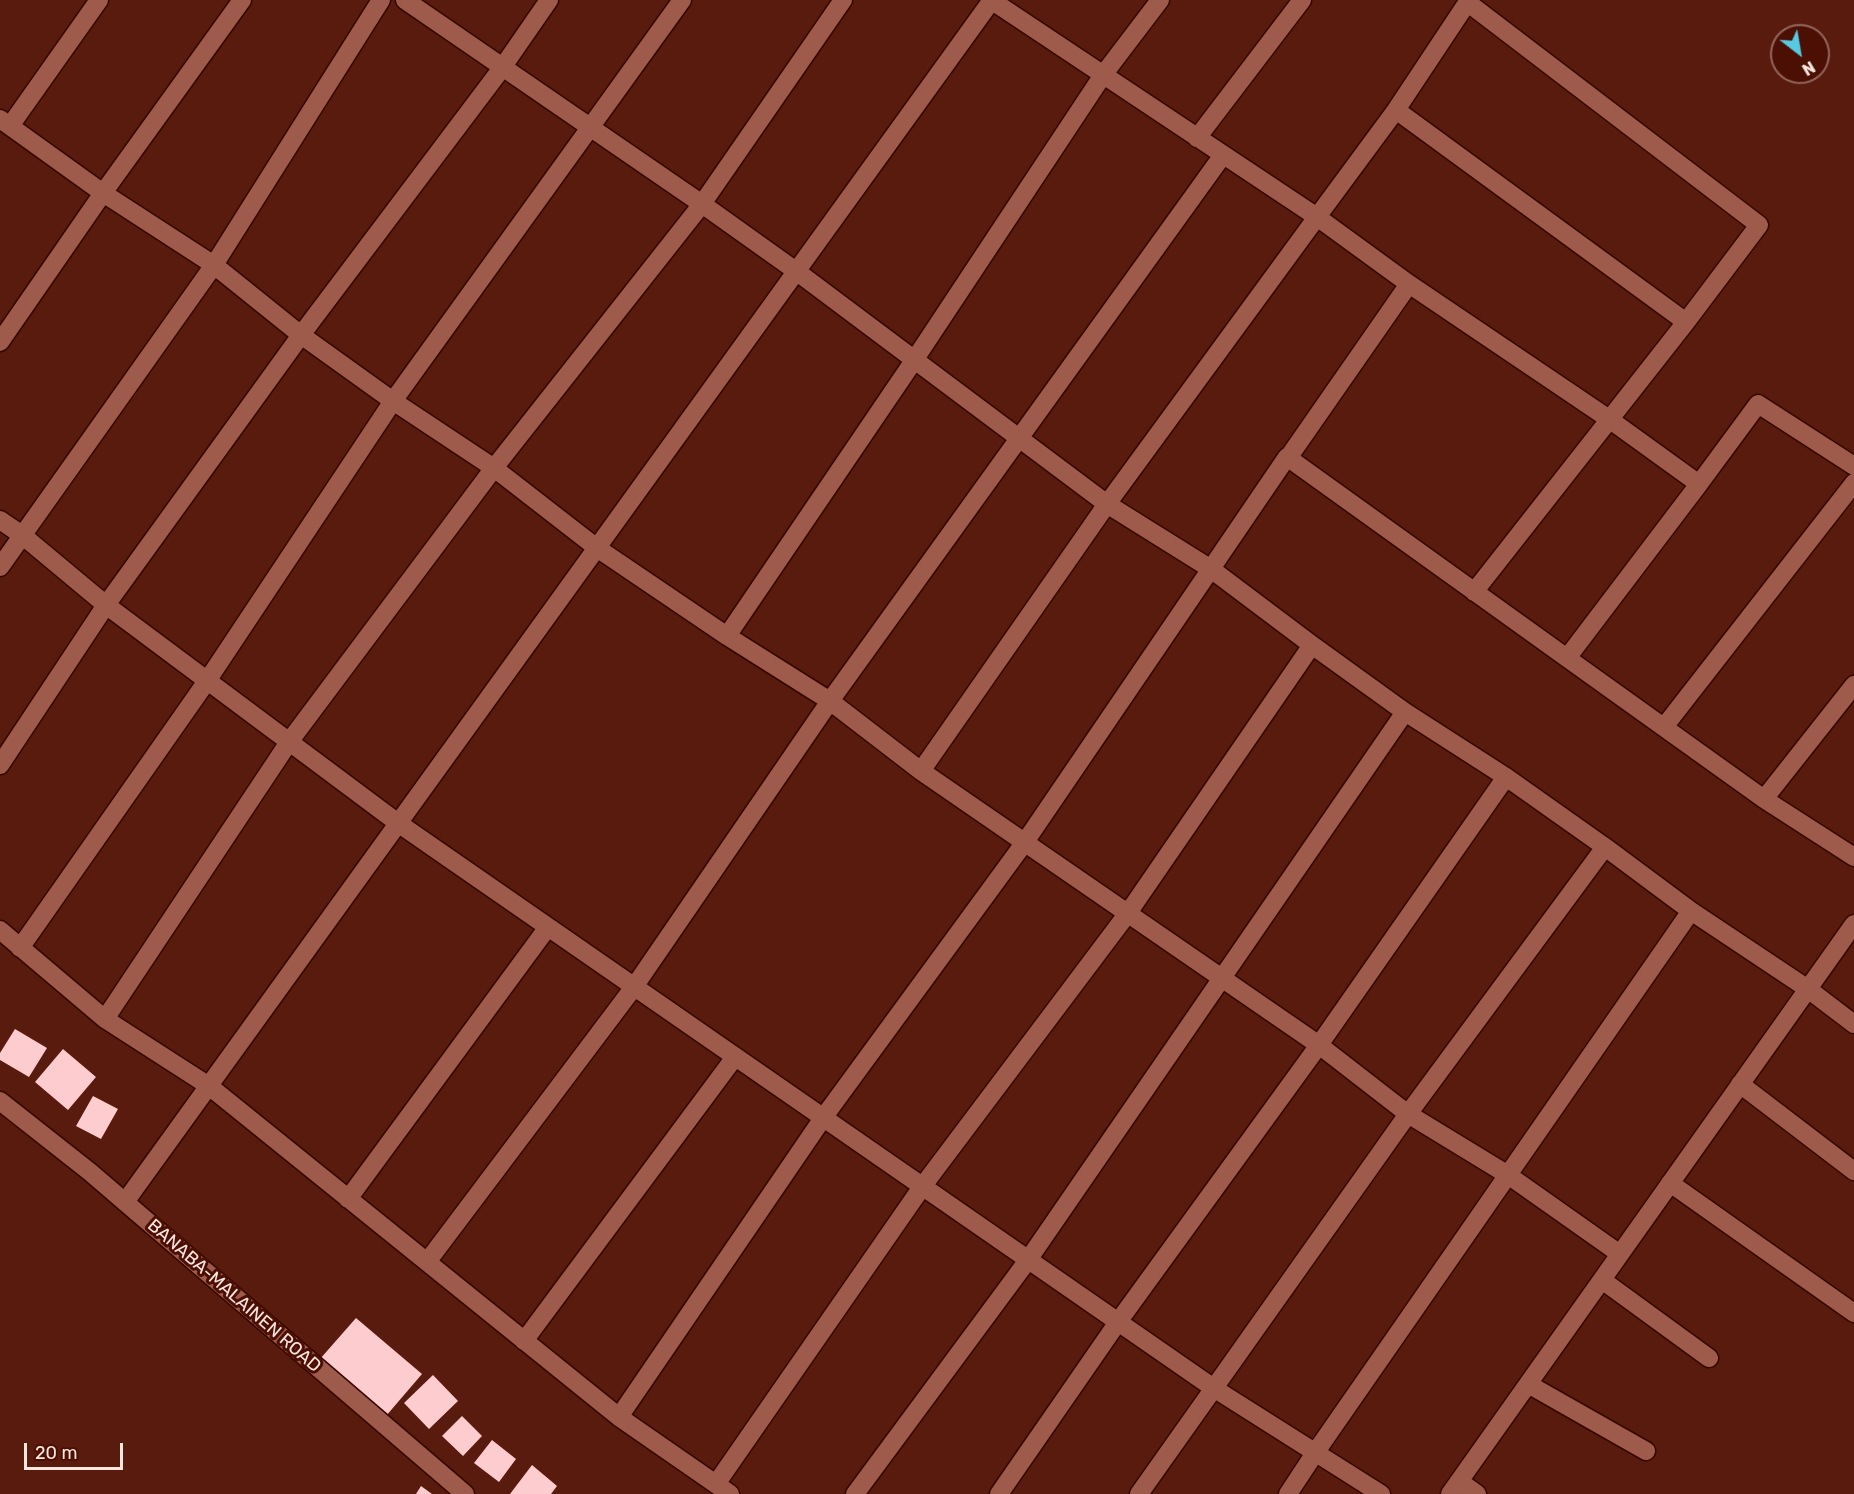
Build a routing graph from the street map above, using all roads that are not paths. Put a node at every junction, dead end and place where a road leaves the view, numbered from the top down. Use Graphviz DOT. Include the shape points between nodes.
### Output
graph roads {
  1 [pos="99,0"];
  2 [pos="242,0"];
  3 [pos="381,0"];
  4 [pos="405,0"];
  5 [pos="549,0"];
  6 [pos="682,0"];
  7 [pos="843,0"];
  8 [pos="991,0"];
  9 [pos="1160,0"];
  10 [pos="1302,0"];
  11 [pos="1468,1"];
  12 [pos="502,68"];
  13 [pos="1103,75"];
  14 [pos="1396,110"];
  15 [pos="5,122"];
  16 [pos="590,128"];
  17 [pos="1197,138"];
  18 [pos="1223,155"];
  19 [pos="103,193"];
  20 [pos="702,204"];
  21 [pos="1317,218"];
  22 [pos="214,265"];
  23 [pos="796,271"];
  24 [pos="1409,284"];
  25 [pos="1686,322"];
  26 [pos="301,335"];
  27 [pos="0,342"];
  28 [pos="915,359"];
  29 [pos="393,401"];
  30 [pos="1609,419"];
  31 [pos="1020,438"];
  32 [pos="1288,458"];
  33 [pos="1854,466"];
  34 [pos="494,468"];
  35 [pos="1854,483"];
  36 [pos="1699,484"];
  37 [pos="1107,504"];
  38 [pos="0,520"];
  39 [pos="22,535"];
  40 [pos="597,548"];
  41 [pos="0,567"];
  42 [pos="1211,569"];
  43 [pos="1474,592"];
  44 [pos="106,605"];
  45 [pos="727,636"];
  46 [pos="1312,645"];
  47 [pos="1567,658"];
  48 [pos="207,681"];
  49 [pos="1854,685"];
  50 [pos="830,701"];
  51 [pos="1405,712"];
  52 [pos="1664,727"];
  53 [pos="289,742"];
  54 [pos="0,765"];
  55 [pos="921,771"];
  56 [pos="1506,777"];
  57 [pos="1764,799"];
  58 [pos="398,823"];
  59 [pos="1024,842"];
  60 [pos="1605,847"];
  61 [pos="1854,857"];
  62 [pos="1691,911"];
  63 [pos="1128,913"];
  64 [pos="1854,924"];
  65 [pos="548,927"];
  66 [pos="0,930"];
  67 [pos="20,948"];
  68 [pos="1221,978"];
  69 [pos="634,987"];
  70 [pos="1808,989"];
  71 [pos="105,1019"];
  72 [pos="1854,1024"];
  73 [pos="1319,1045"];
  74 [pos="735,1057"];
  75 [pos="1740,1084"];
  76 [pos="209,1086"];
  77 [pos="0,1101"];
  78 [pos="1408,1114"];
  79 [pos="823,1118"];
  80 [pos="1854,1171"];
  81 [pos="1508,1175"];
  82 [pos="1670,1183"];
  83 [pos="922,1187"];
  84 [pos="348,1198"];
  85 [pos="125,1202"];
  86 [pos="1620,1254"];
  87 [pos="1028,1260"];
  88 [pos="427,1262"];
  89 [pos="1602,1280"];
  90 [pos="1854,1313"];
  91 [pos="1118,1322"];
  92 [pos="524,1341"];
  93 [pos="1709,1358"];
  94 [pos="1528,1384"];
  95 [pos="1215,1389"];
  96 [pos="619,1417"];
  97 [pos="1646,1451"];
  98 [pos="1315,1453"];
  99 [pos="1454,1488"];
  100 [pos="723,1489"];
  101 [pos="465,1494"];
  102 [pos="855,1494"];
  103 [pos="999,1494"];
  104 [pos="1139,1494"];
  105 [pos="1288,1494"];
  106 [pos="1381,1494"];
  107 [pos="1477,1494"];
  1 -- 15 [label="street"];
  2 -- 19 [label="street"];
  3 -- 22 [label="street"];
  4 -- 12 [label="street"];
  5 -- 12 [label="street"];
  6 -- 16 [label="street"];
  7 -- 20 [label="street"];
  8 -- 13 [label="street"];
  8 -- 23 [label="street"];
  9 -- 13 [label="street"];
  10 -- 17 [label="street"];
  11 -- 14 [label="street"];
  11 -- 25 [label="street" via="1759,225"];
  12 -- 16 [label="street"];
  12 -- 26 [label="street"];
  13 -- 17 [label="street"];
  13 -- 28 [label="street"];
  14 -- 21 [label="street"];
  14 -- 25 [label="street"];
  15 -- 19 [label="street"];
  16 -- 20 [label="street"];
  16 -- 29 [label="street"];
  17 -- 18 [label="street"];
  18 -- 21 [label="street"];
  18 -- 31 [label="street"];
  19 -- 22 [label="street"];
  19 -- 27 [label="street"];
  20 -- 23 [label="street"];
  20 -- 34 [label="street"];
  21 -- 24 [label="street"];
  21 -- 37 [label="street"];
  22 -- 26 [label="street"];
  22 -- 39 [label="street"];
  23 -- 28 [label="street"];
  23 -- 40 [label="street"];
  24 -- 30 [label="street"];
  24 -- 32 [label="street"];
  25 -- 30 [label="street"];
  26 -- 29 [label="street"];
  26 -- 44 [label="street"];
  28 -- 31 [label="street"];
  28 -- 45 [label="street"];
  29 -- 34 [label="street"];
  29 -- 48 [label="street"];
  30 -- 36 [label="street"];
  30 -- 43 [label="street"];
  31 -- 37 [label="street"];
  31 -- 50 [label="street"];
  32 -- 42 [label="street"];
  32 -- 43 [label="street"];
  33 -- 36 [label="street" via="1758,404"];
  34 -- 40 [label="street"];
  34 -- 53 [label="street"];
  35 -- 52 [label="street"];
  36 -- 47 [label="street"];
  37 -- 42 [label="street"];
  37 -- 55 [label="street"];
  38 -- 39 [label="street"];
  39 -- 41 [label="street"];
  39 -- 44 [label="street"];
  40 -- 45 [label="street"];
  40 -- 58 [label="street"];
  42 -- 46 [label="street"];
  42 -- 59 [label="street"];
  43 -- 47 [label="street"];
  44 -- 48 [label="street"];
  44 -- 54 [label="street"];
  45 -- 50 [label="street"];
  46 -- 51 [label="street"];
  46 -- 63 [label="street"];
  47 -- 52 [label="street"];
  48 -- 53 [label="street"];
  48 -- 67 [label="street"];
  49 -- 57 [label="street"];
  50 -- 55 [label="street"];
  50 -- 69 [label="street"];
  51 -- 56 [label="street"];
  51 -- 68 [label="street"];
  52 -- 57 [label="street"];
  53 -- 58 [label="street"];
  53 -- 71 [label="street"];
  55 -- 59 [label="street"];
  56 -- 60 [label="street"];
  56 -- 73 [label="street"];
  57 -- 61 [label="street"];
  58 -- 65 [label="street"];
  58 -- 76 [label="street"];
  59 -- 63 [label="street"];
  59 -- 79 [label="street"];
  60 -- 62 [label="street"];
  60 -- 78 [label="street"];
  62 -- 70 [label="street"];
  62 -- 81 [label="street"];
  63 -- 68 [label="street"];
  63 -- 83 [label="street"];
  64 -- 70 [label="street"];
  65 -- 69 [label="street"];
  65 -- 84 [label="street"];
  66 -- 67 [label="street"];
  67 -- 71 [label="street"];
  68 -- 73 [label="street"];
  68 -- 87 [label="street"];
  69 -- 74 [label="street"];
  69 -- 88 [label="street"];
  70 -- 72 [label="street"];
  70 -- 75 [label="street"];
  71 -- 76 [label="street"];
  73 -- 78 [label="street"];
  73 -- 91 [label="street"];
  74 -- 79 [label="street"];
  74 -- 92 [label="street"];
  75 -- 80 [label="street"];
  75 -- 82 [label="street"];
  76 -- 84 [label="street"];
  76 -- 85 [label="street"];
  77 -- 85 [label="street, BANABA-MALAINEN ROAD"];
  78 -- 81 [label="street"];
  78 -- 95 [label="street"];
  79 -- 83 [label="street"];
  79 -- 96 [label="street"];
  81 -- 86 [label="street"];
  81 -- 98 [label="street"];
  82 -- 86 [label="street"];
  82 -- 90 [label="street"];
  83 -- 87 [label="street"];
  83 -- 100 [label="street"];
  84 -- 88 [label="street"];
  85 -- 101 [label="street, BANABA-MALAINEN ROAD"];
  86 -- 89 [label="street"];
  87 -- 91 [label="street"];
  87 -- 102 [label="street"];
  88 -- 92 [label="street"];
  89 -- 93 [label="street"];
  89 -- 94 [label="street"];
  91 -- 95 [label="street"];
  91 -- 103 [label="street"];
  92 -- 96 [label="street"];
  94 -- 97 [label="street"];
  94 -- 99 [label="street"];
  95 -- 98 [label="street"];
  95 -- 104 [label="street"];
  96 -- 100 [label="street"];
  98 -- 105 [label="street"];
  98 -- 106 [label="street"];
  99 -- 107 [label="street"];
}
